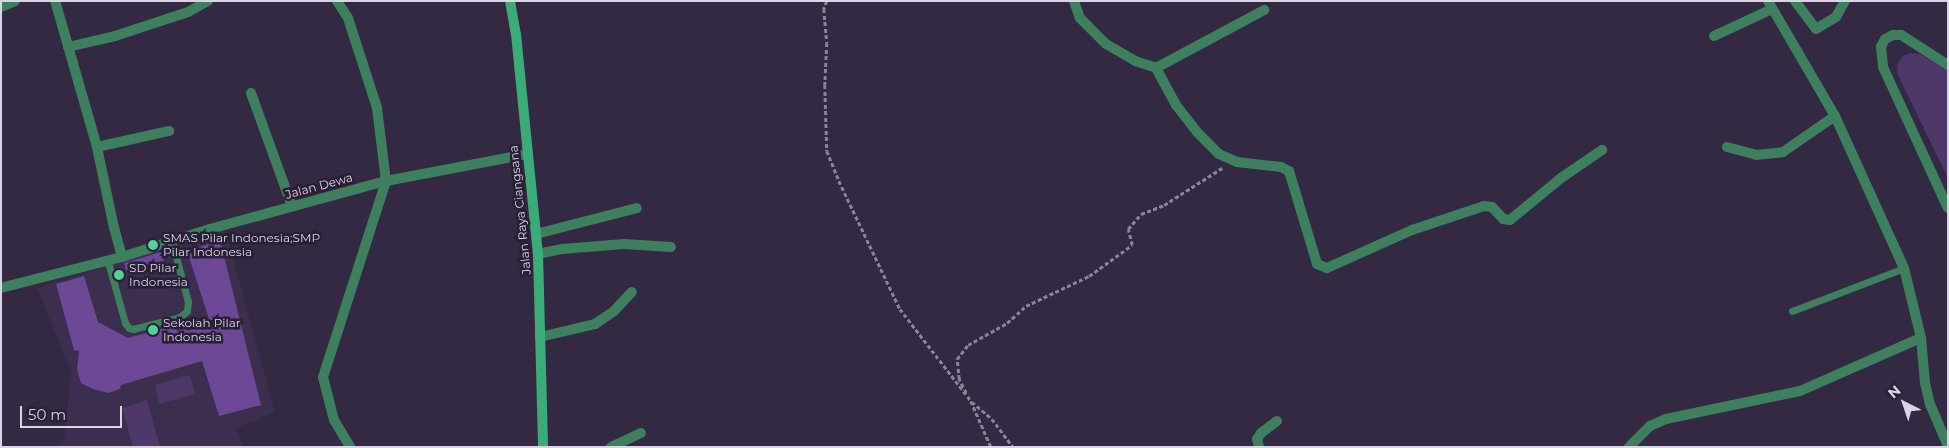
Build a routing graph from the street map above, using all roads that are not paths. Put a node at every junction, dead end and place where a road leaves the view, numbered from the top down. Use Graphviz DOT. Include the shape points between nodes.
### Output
graph roads {
  1 [pos="15,1"];
  2 [pos="55,1"];
  3 [pos="208,1"];
  4 [pos="336,1"];
  5 [pos="510,1"];
  6 [pos="1074,1"];
  7 [pos="1795,1"];
  8 [pos="1844,1"];
  9 [pos="1770,5"];
  10 [pos="1,7"];
  11 [pos="1264,10"];
  12 [pos="1714,36"];
  13 [pos="68,47"];
  14 [pos="1948,65"];
  15 [pos="1156,68"];
  16 [pos="250,93"];
  17 [pos="1835,116"];
  18 [pos="169,131"];
  19 [pos="97,147"];
  20 [pos="1727,147"];
  21 [pos="1602,150"];
  22 [pos="526,154"];
  23 [pos="386,180"];
  24 [pos="292,206"];
  25 [pos="1948,206"];
  26 [pos="637,208"];
  27 [pos="536,234"];
  28 [pos="172,241"];
  29 [pos="671,247"];
  30 [pos="538,254"];
  31 [pos="122,256"];
  32 [pos="108,262"];
  33 [pos="1904,268"];
  34 [pos="1,288"];
  35 [pos="632,292"];
  36 [pos="1792,311"];
  37 [pos="540,337"];
  38 [pos="1921,338"];
  39 [pos="1278,421"];
  40 [pos="641,433"];
  41 [pos="1948,446"];
  42 [pos="350,447"];
  43 [pos="536,447"];
  44 [pos="544,447"];
  45 [pos="611,447"];
  46 [pos="1259,447"];
  47 [pos="1629,447"];
  1 -- 10 [label="street"];
  2 -- 13 [label="street"];
  3 -- 13 [label="street" via="188,12 115,36"];
  4 -- 23 [label="street" via="348,18 364,62 376,108"];
  5 -- 22 [label="main road, Jalan Raya Ciangsana" via="516,34"];
  6 -- 15 [label="street" via="1080,18 1106,44 1135,61"];
  7 -- 8 [label="street" via="1816,29 1836,17"];
  9 -- 12 [label="street"];
  9 -- 17 [label="street"];
  11 -- 15 [label="street"];
  13 -- 19 [label="street"];
  14 -- 25 [label="street" via="1900,35 1885,39 1881,47 1883,67"];
  15 -- 21 [label="street" via="1176,105 1219,154 1234,161 1281,167 1289,171 1317,264 1327,268 1412,230 1484,206 1492,207 1502,219 1510,220 1561,178"];
  16 -- 24 [label="street"];
  17 -- 20 [label="street" via="1783,152 1756,155"];
  17 -- 33 [label="street"];
  18 -- 19 [label="street"];
  19 -- 31 [label="street"];
  22 -- 23 [label="street, Jalan Dewa"];
  22 -- 27 [label="main road, Jalan Raya Ciangsana"];
  23 -- 24 [label="street, Jalan Dewa"];
  23 -- 42 [label="street" via="323,377 334,420"];
  24 -- 28 [label="street, Jalan Dewa"];
  26 -- 27 [label="street"];
  27 -- 30 [label="main road, Jalan Raya Ciangsana"];
  28 -- 31 [label="street, Jalan Dewa"];
  28 -- 32 [label="lane" via="188,302 187,311 180,317 129,328"];
  29 -- 30 [label="street" via="624,244"];
  30 -- 37 [label="main road, Jalan Raya Ciangsana"];
  31 -- 32 [label="street, Jalan Dewa"];
  32 -- 34 [label="street, Jalan Dewa"];
  33 -- 36 [label="lane"];
  33 -- 38 [label="street"];
  35 -- 37 [label="street" via="614,311 595,324"];
  37 -- 44 [label="main road, Jalan Raya Ciangsana"];
  38 -- 41 [label="street" via="1930,404"];
  38 -- 47 [label="street" via="1800,391 1666,419 1650,426"];
  39 -- 46 [label="street" via="1261,433 1257,439"];
  40 -- 45 [label="street"];
  43 -- 44 [label="street"];
}
